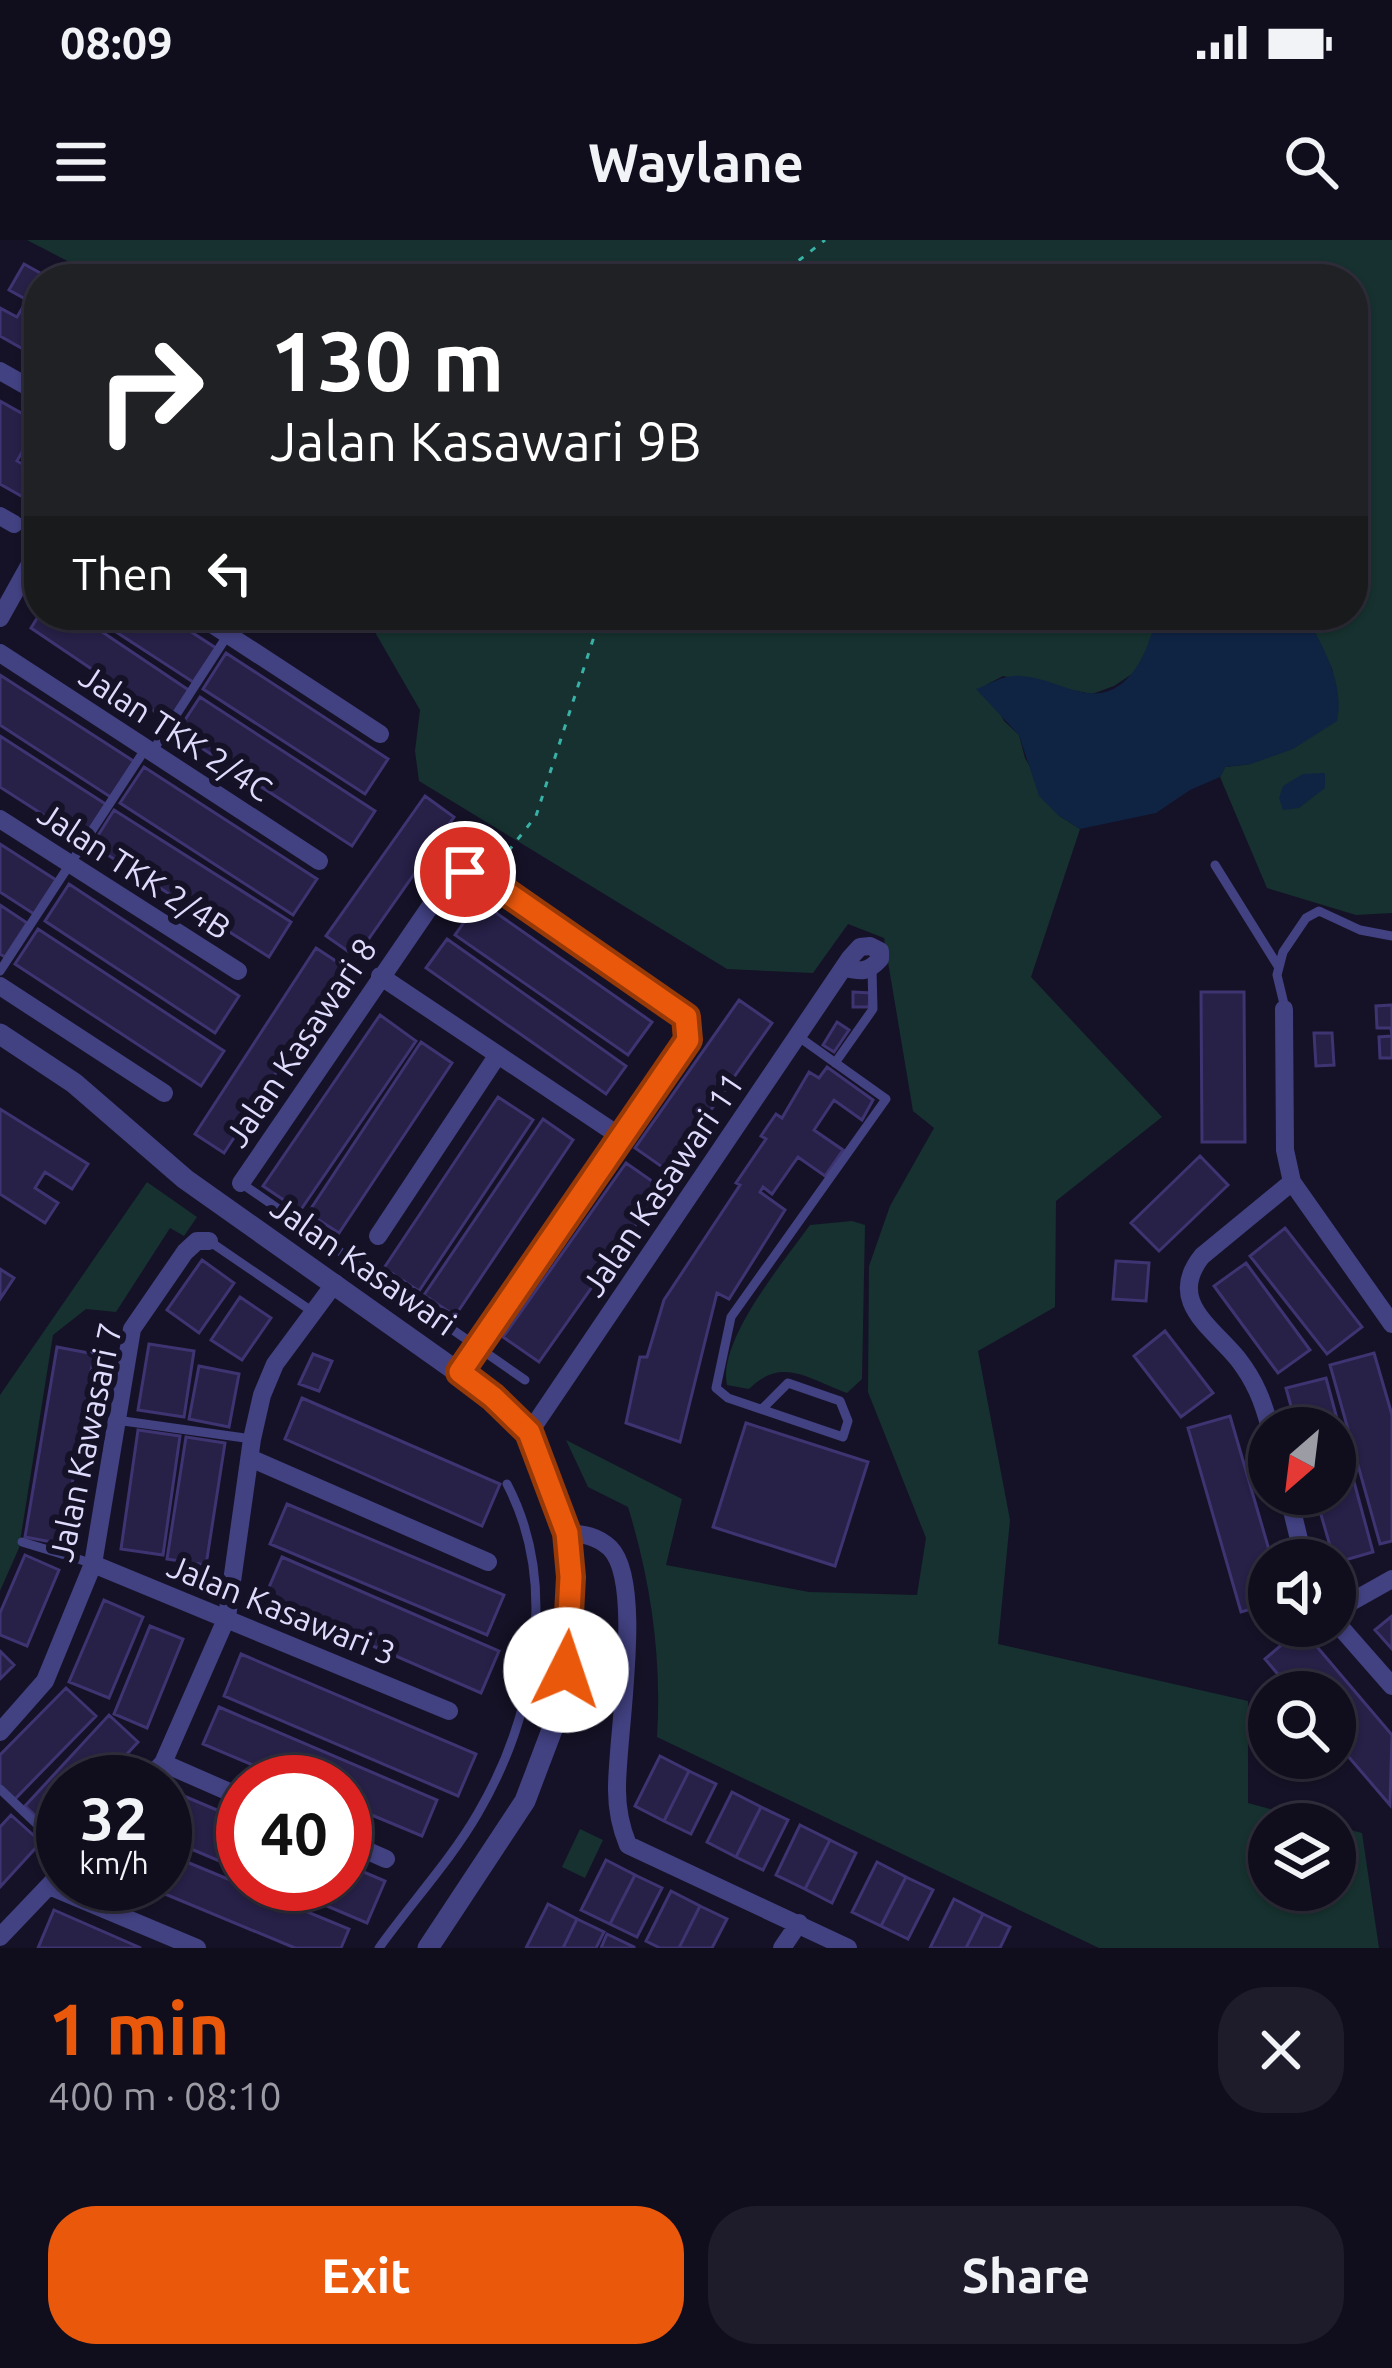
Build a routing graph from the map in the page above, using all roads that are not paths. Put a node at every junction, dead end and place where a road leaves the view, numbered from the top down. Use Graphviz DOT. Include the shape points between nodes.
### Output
graph roads {
  1 [pos="24,575"];
  2 [pos="0,618"];
  3 [pos="219,630"];
  4 [pos="227,636"];
  5 [pos="0,652"];
  6 [pos="380,734"];
  7 [pos="149,750"];
  8 [pos="0,819"];
  9 [pos="319,861"];
  10 [pos="70,865"];
  11 [pos="1215,865"];
  12 [pos="1392,936"];
  13 [pos="1278,966"];
  14 [pos="872,969"];
  15 [pos="0,971"];
  16 [pos="238,971"];
  17 [pos="380,976"];
  18 [pos="0,986"];
  19 [pos="1284,1010"];
  20 [pos="0,1034"];
  21 [pos="799,1036"];
  22 [pos="497,1056"];
  23 [pos="836,1063"];
  24 [pos="164,1093"];
  25 [pos="621,1137"];
  26 [pos="1292,1182"];
  27 [pos="241,1183"];
  28 [pos="378,1236"];
  29 [pos="209,1241"];
  30 [pos="335,1283"];
  31 [pos="313,1312"];
  32 [pos="1392,1324"];
  33 [pos="478,1346"];
  34 [pos="460,1372"];
  35 [pos="525,1380"];
  36 [pos="1265,1407"];
  37 [pos="763,1408"];
  38 [pos="116,1420"];
  39 [pos="529,1432"];
  40 [pos="251,1449"];
  41 [pos="506,1484"];
  42 [pos="567,1533"];
  43 [pos="22,1542"];
  44 [pos="488,1562"];
  45 [pos="93,1564"];
  46 [pos="1392,1579"];
  47 [pos="1356,1599"];
  48 [pos="227,1617"];
  49 [pos="1356,1645"];
  50 [pos="1392,1686"];
  51 [pos="449,1711"];
  52 [pos="0,1732"];
  53 [pos="167,1755"];
  54 [pos="0,1789"];
  55 [pos="36,1823"];
  56 [pos="372,1852"];
  57 [pos="386,1858"];
  58 [pos="36,1900"];
  59 [pos="121,1911"];
  60 [pos="799,1923"];
  61 [pos="0,1937"];
  62 [pos="196,1948"];
  63 [pos="380,1948"];
  64 [pos="428,1948"];
  65 [pos="782,1948"];
  66 [pos="848,1948"];
  1 -- 2 [label="street"];
  3 -- 4 [label="street"];
  4 -- 6 [label="street"];
  4 -- 7 [label="lane"];
  5 -- 7 [label="street, Jalan TKK 2/4C"];
  7 -- 9 [label="street, Jalan TKK 2/4C"];
  7 -- 10 [label="lane"];
  8 -- 10 [label="street, Jalan TKK 2/4B"];
  10 -- 15 [label="lane"];
  10 -- 16 [label="street, Jalan TKK 2/4B"];
  11 -- 13 [label="lane"];
  12 -- 13 [label="lane" via="1319,911 1306,918"];
  13 -- 19 [label="lane"];
  14 -- 21 [label="street, Jalan Kasawari 11" via="880,951 860,947"];
  14 -- 23 [label="lane" via="873,1009"];
  17 -- 22 [label="street"];
  17 -- 25 [label="street, Jalan Kasawari 8" via="452,876 487,879 686,1017 688,1040"];
  17 -- 27 [label="street, Jalan Kasawari 8"];
  18 -- 24 [label="street"];
  19 -- 26 [label="street"];
  20 -- 30 [label="street, Jalan Kasawari" via="74,1083 185,1179"];
  21 -- 23 [label="lane"];
  21 -- 39 [label="street, Jalan Kasawari 11"];
  22 -- 25 [label="street"];
  22 -- 28 [label="street"];
  23 -- 37 [label="lane" via="886,1100 731,1317 716,1388"];
  25 -- 33 [label="street"];
  26 -- 32 [label="street"];
  26 -- 36 [label="street" via="1202,1256 1188,1288 1191,1305"];
  27 -- 33 [label="lane"];
  29 -- 31 [label="lane"];
  29 -- 38 [label="street, Jalan Kawasari 7" via="185,1252 131,1329"];
  30 -- 31 [label="street"];
  30 -- 34 [label="street, Jalan Kasawari"];
  31 -- 40 [label="street" via="275,1364"];
  33 -- 34 [label="street"];
  33 -- 35 [label="lane"];
  34 -- 39 [label="street, Jalan Kasawari"];
  37 -- 37 [label="lane" via="788,1383 840,1401 848,1421 843,1437"];
  38 -- 40 [label="lane"];
  38 -- 45 [label="street, Jalan Kawasari 7"];
  39 -- 42 [label="street, Jalan Kasawari"];
  40 -- 44 [label="street"];
  40 -- 48 [label="street"];
  41 -- 63 [label="lane" via="532,1549 526,1696 476,1817"];
  42 -- 60 [label="street" via="591,1535 610,1549 623,1581 617,1790 628,1845"];
  42 -- 64 [label="street, Jalan Kasawari" via="562,1706 525,1801"];
  43 -- 45 [label="lane"];
  45 -- 48 [label="street, Jalan Kasawari 3"];
  45 -- 52 [label="street, Jalan Kawasari 7" via="45,1681"];
  46 -- 47 [label="street"];
  48 -- 51 [label="street, Jalan Kasawari 3"];
  48 -- 53 [label="street"];
  49 -- 50 [label="street"];
  54 -- 55 [label="lane"];
  56 -- 57 [label="street"];
  58 -- 61 [label="street"];
  59 -- 62 [label="street"];
  60 -- 65 [label="street"];
  60 -- 66 [label="street"];
}
